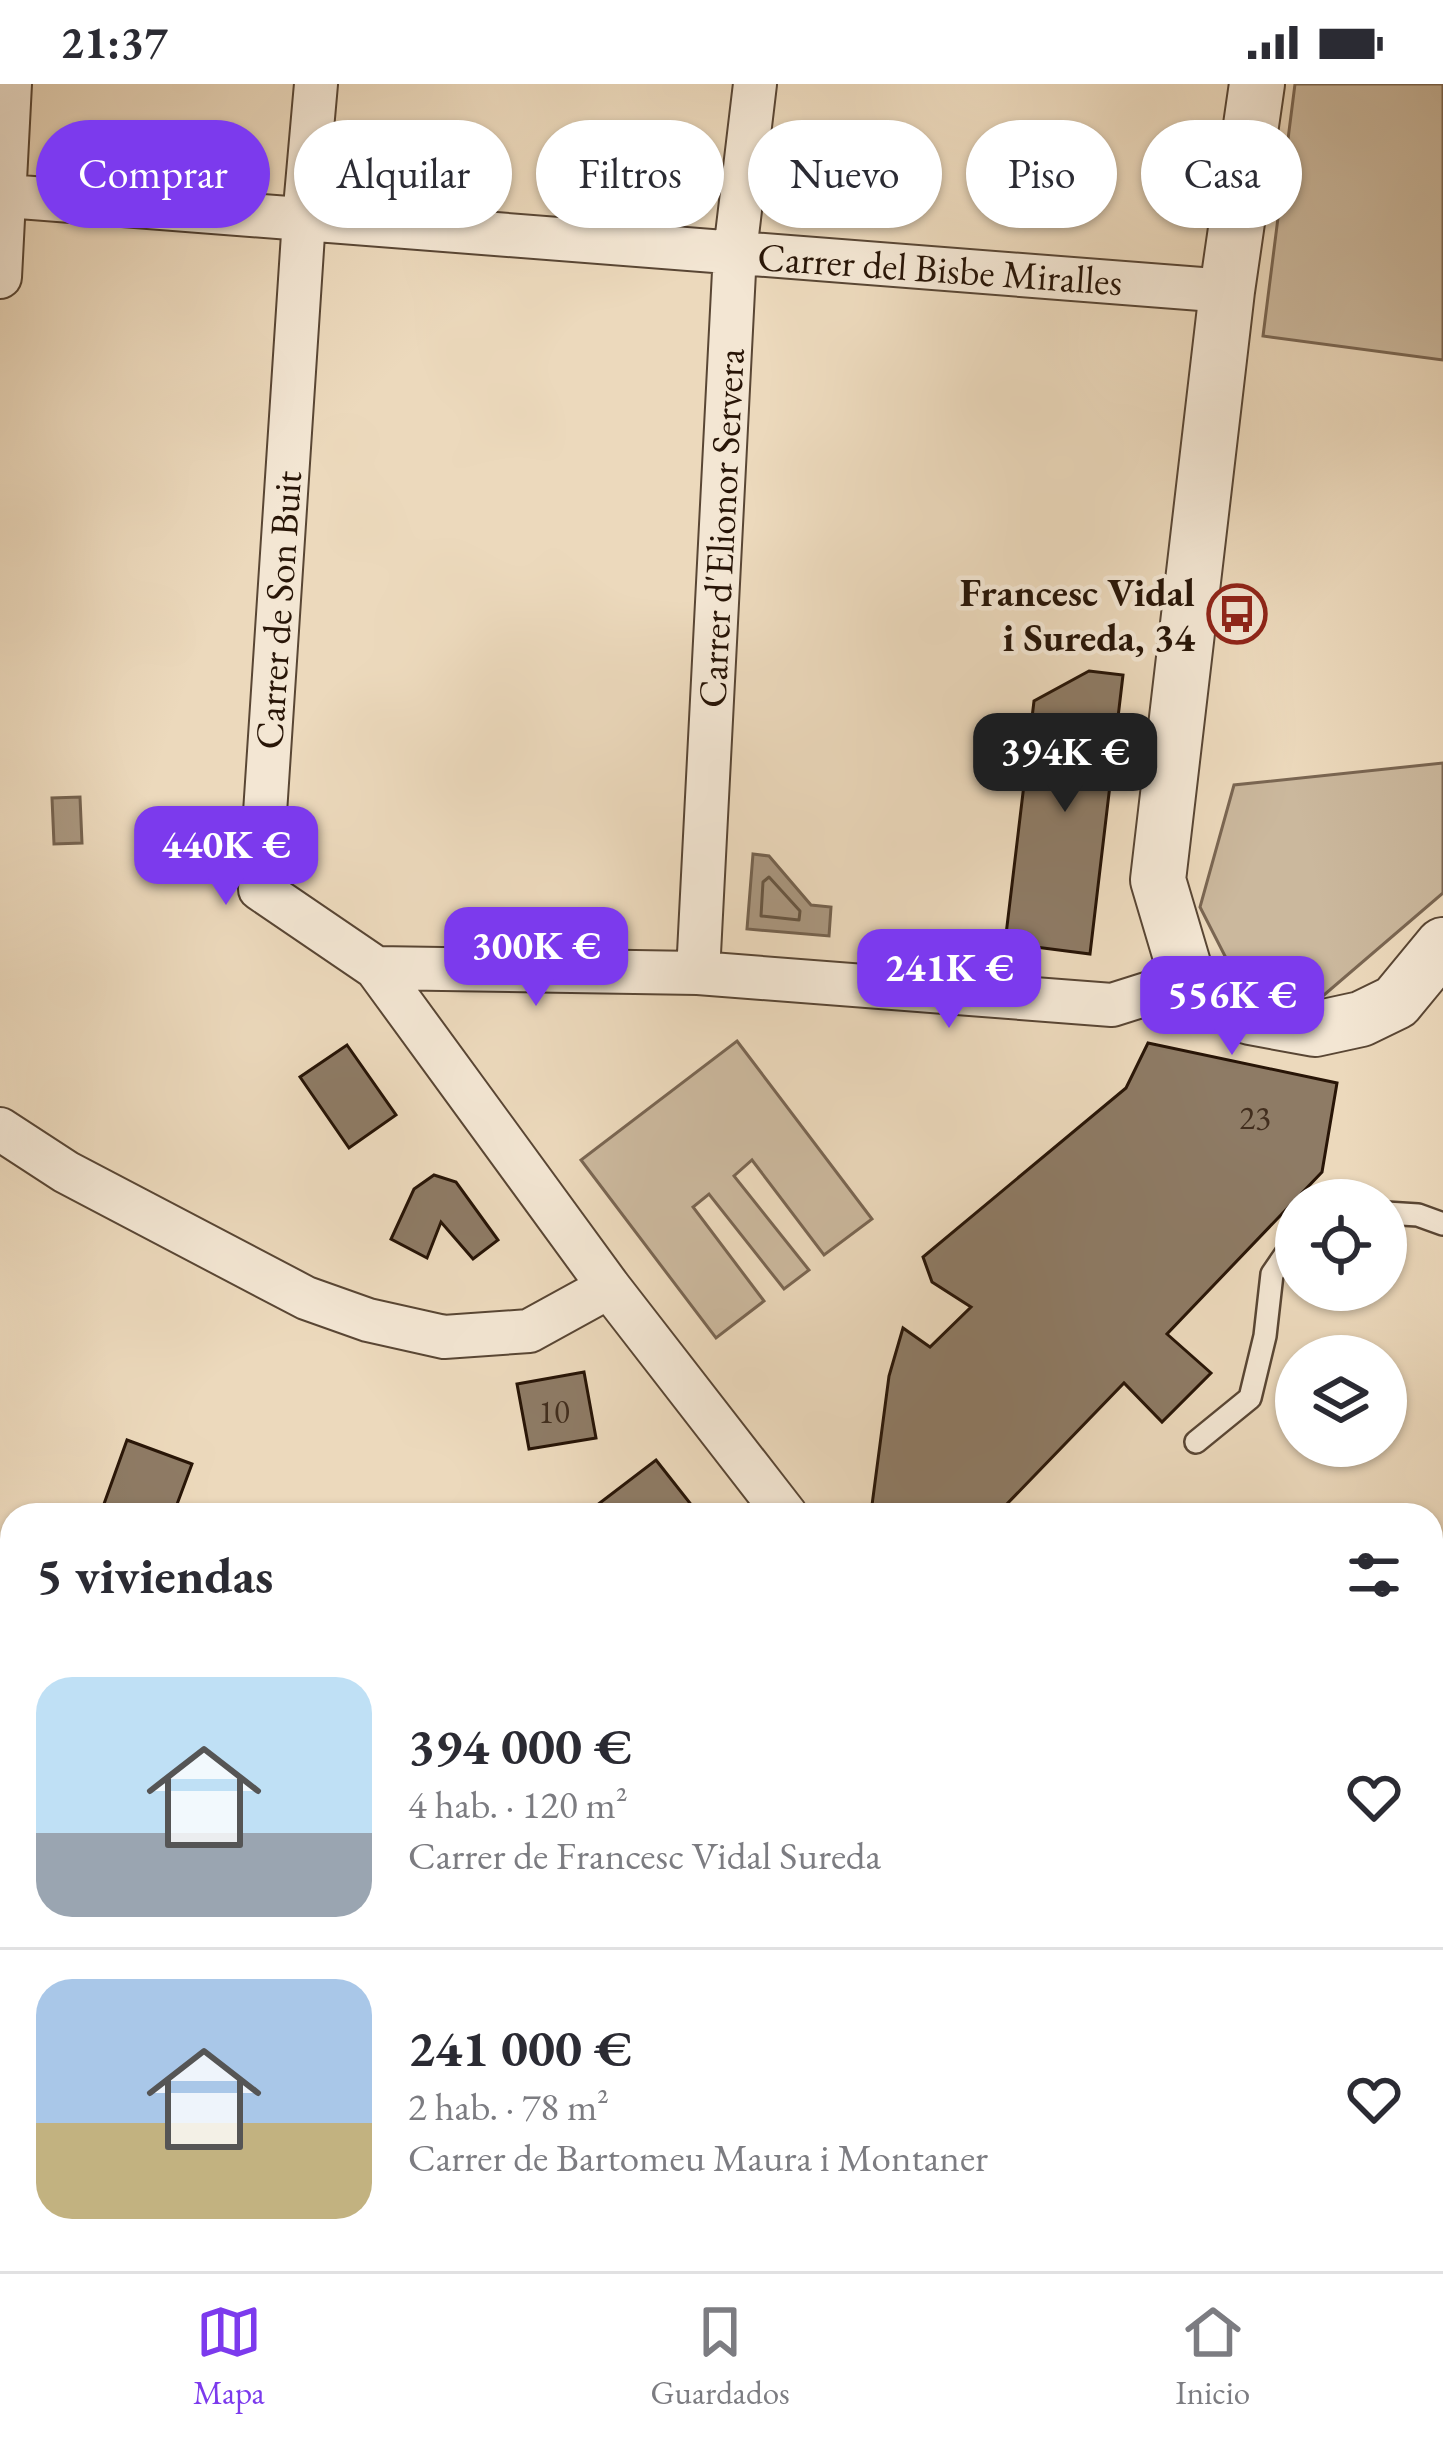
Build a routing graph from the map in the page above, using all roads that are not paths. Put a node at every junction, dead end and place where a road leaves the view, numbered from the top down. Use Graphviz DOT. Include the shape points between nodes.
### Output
graph roads {
  1 [pos="10,84"];
  2 [pos="316,84"];
  3 [pos="755,84"];
  4 [pos="1257,84"];
  5 [pos="313,120"];
  6 [pos="7,196"];
  7 [pos="294,218"];
  8 [pos="303,228"];
  9 [pos="422,228"];
  10 [pos="735,252"];
  11 [pos="0,277"];
  12 [pos="1227,291"];
  13 [pos="1443,945"];
  14 [pos="376,968"];
  15 [pos="698,973"];
  16 [pos="1188,981"];
  17 [pos="0,1129"];
  18 [pos="1407,1214"];
  19 [pos="1443,1224"];
  20 [pos="1275,1270"];
  21 [pos="609,1287"];
  22 [pos="1196,1442"];
  23 [pos="771,1503"];
  1 -- 6 [label="street"];
  2 -- 5 [label="street, Carrer de Son Buit"];
  3 -- 10 [label="street, Carrer d'Elionor Servera"];
  4 -- 12 [label="street"];
  6 -- 7 [label="street, Carrer del Bisbe Miralles"];
  6 -- 11 [label="street"];
  8 -- 14 [label="street, Carrer de Son Buit" via="260,889"];
  9 -- 10 [label="street, Carrer del Bisbe Miralles"];
  10 -- 12 [label="street, Carrer del Bisbe Miralles"];
  10 -- 15 [label="street, Carrer d'Elionor Servera"];
  12 -- 16 [label="street" via="1158,880"];
  13 -- 16 [label="street" via="1396,1002 1315,1029 1250,1017"];
  14 -- 15 [label="street"];
  14 -- 21 [label="street, Carrer de Son Buit"];
  15 -- 16 [label="street" via="1112,1005"];
  17 -- 21 [label="street" via="307,1298 368,1320 444,1337 529,1331"];
  18 -- 19 [label="lane"];
  20 -- 22 [label="lane" via="1250,1398"];
  21 -- 23 [label="street, Carrer de Son Buit"];
}
